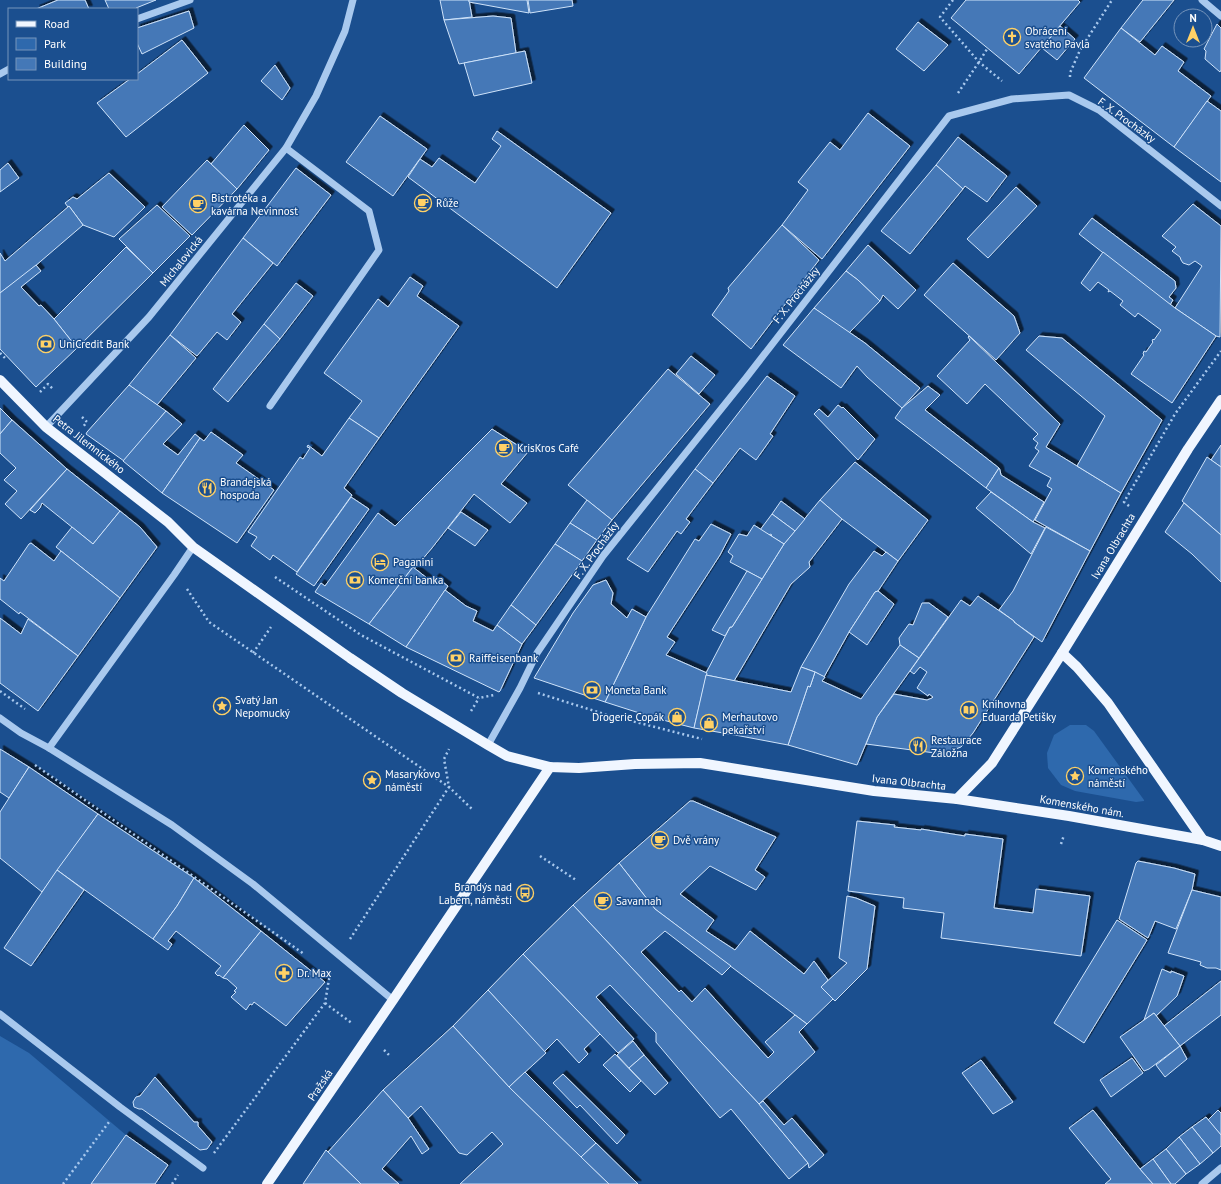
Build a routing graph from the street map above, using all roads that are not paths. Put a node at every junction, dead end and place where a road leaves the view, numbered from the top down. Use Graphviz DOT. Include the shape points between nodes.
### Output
graph roads {
  1 [pos="190,0"];
  2 [pos="354,0"];
  3 [pos="1202,0"];
  4 [pos="1221,16"];
  5 [pos="138,19"];
  6 [pos="286,148"];
  7 [pos="1221,206"];
  8 [pos="0,380"];
  9 [pos="1221,400"];
  10 [pos="270,406"];
  11 [pos="46,426"];
  12 [pos="193,548"];
  13 [pos="1062,653"];
  14 [pos="0,718"];
  15 [pos="488,745"];
  16 [pos="49,748"];
  17 [pos="550,767"];
  18 [pos="957,799"];
  19 [pos="1203,840"];
  20 [pos="1221,846"];
  21 [pos="393,1000"];
  22 [pos="0,1014"];
  23 [pos="203,1168"];
  24 [pos="1221,1168"];
  25 [pos="267,1184"];
  26 [pos="1202,1184"];
  1 -- 5 [label="street"];
  2 -- 6 [label="street, Michalovická" via="345,31 316,96"];
  3 -- 4 [label="street"];
  6 -- 10 [label="street" via="369,211 379,250"];
  6 -- 11 [label="street, Michalovická" via="149,317"];
  7 -- 15 [label="street, F. X. Procházky" via="1099,110 1069,95 1012,99 948,116 746,378 603,556 537,653"];
  8 -- 11 [label="main road, Petra Jilemnického"];
  9 -- 13 [label="main road, Ivana Olbrachta"];
  11 -- 12 [label="main road, Petra Jilemnického" via="168,522"];
  12 -- 15 [label="main road" via="402,693"];
  12 -- 16 [label="street"];
  13 -- 18 [label="main road, Ivana Olbrachta" via="992,762"];
  13 -- 19 [label="main road" via="1108,703"];
  14 -- 16 [label="street"];
  15 -- 17 [label="main road" via="507,756"];
  16 -- 21 [label="street" via="172,825 253,884"];
  17 -- 18 [label="main road, Ivana Olbrachta" via="700,762 874,791"];
  17 -- 21 [label="main road"];
  18 -- 19 [label="main road, Komenského nám."];
  19 -- 20 [label="main road, Komenského nám."];
  21 -- 25 [label="main road, Pražská"];
  22 -- 23 [label="street"];
  24 -- 26 [label="street"];
}
